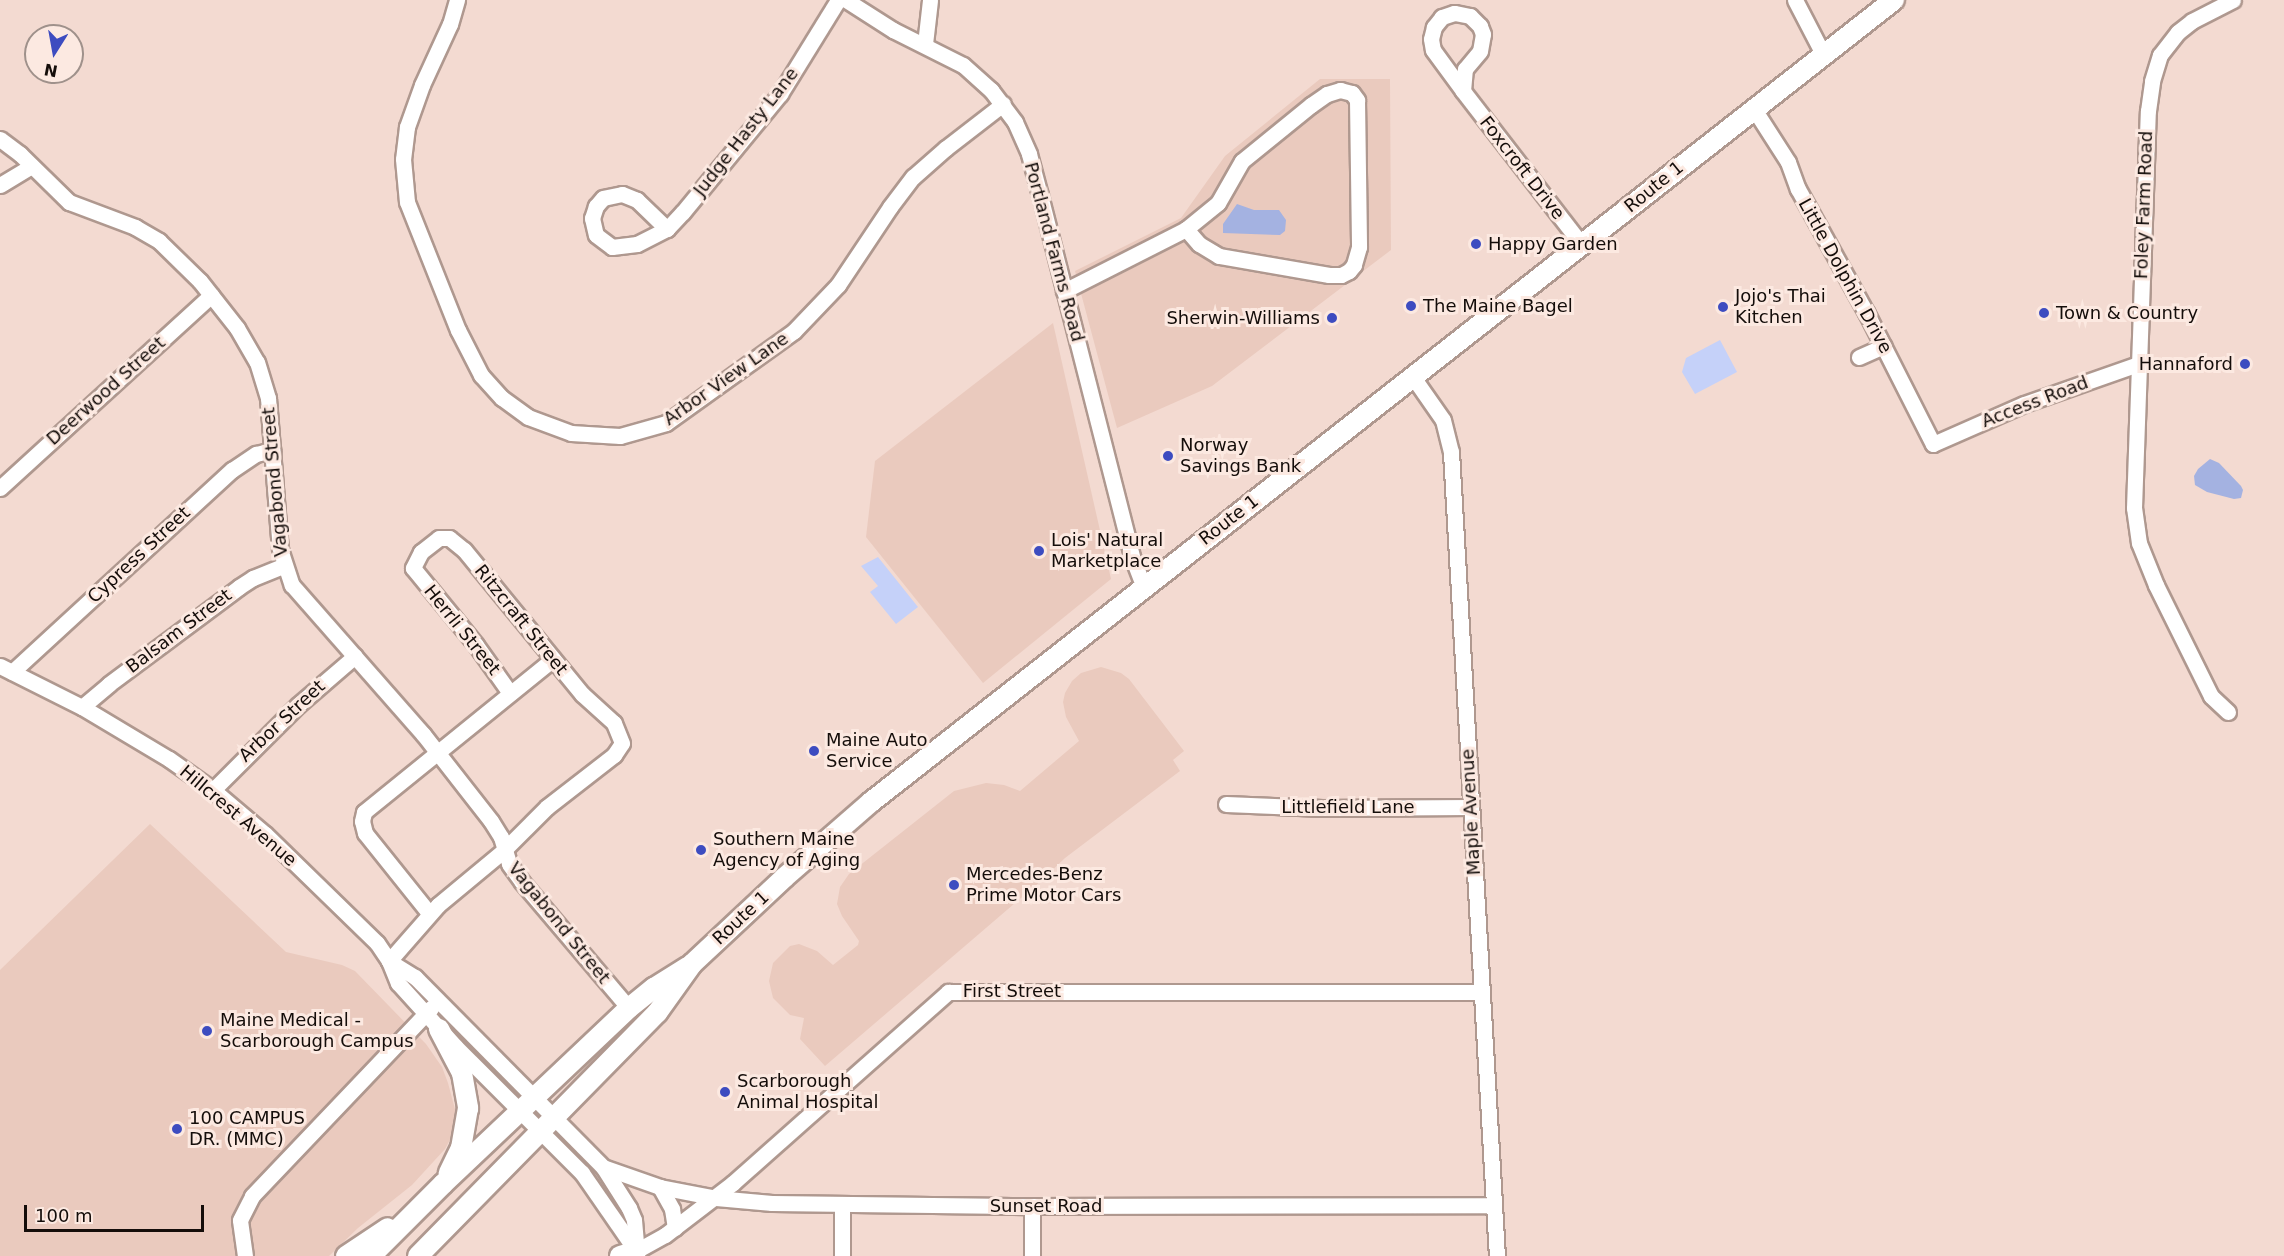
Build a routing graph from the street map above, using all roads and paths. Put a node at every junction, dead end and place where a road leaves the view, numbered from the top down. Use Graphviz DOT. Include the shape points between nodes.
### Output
graph roads {
  1 [pos="457,0"];
  2 [pos="838,0"];
  3 [pos="846,0"];
  4 [pos="930,0"];
  5 [pos="1795,0"];
  6 [pos="1894,0"];
  7 [pos="2233,0"];
  8 [pos="1459,6"];
  9 [pos="924,44"];
  10 [pos="1823,54"];
  11 [pos="1463,91"];
  12 [pos="1003,104"];
  13 [pos="1754,109"];
  14 [pos="0,139"];
  15 [pos="32,166"];
  16 [pos="0,185"];
  17 [pos="666,229"];
  18 [pos="1186,229"];
  19 [pos="1582,245"];
  20 [pos="1064,291"];
  21 [pos="211,295"];
  22 [pos="1884,346"];
  23 [pos="1859,357"];
  24 [pos="2138,364"];
  25 [pos="1413,377"];
  26 [pos="1933,444"];
  27 [pos="273,450"];
  28 [pos="0,488"];
  29 [pos="283,566"];
  30 [pos="413,568"];
  31 [pos="1144,588"];
  32 [pos="355,656"];
  33 [pos="553,659"];
  34 [pos="6,669"];
  35 [pos="510,693"];
  36 [pos="82,707"];
  37 [pos="2228,712"];
  38 [pos="436,752"];
  39 [pos="213,790"];
  40 [pos="1226,804"];
  41 [pos="1471,807"];
  42 [pos="504,851"];
  43 [pos="429,913"];
  44 [pos="389,961"];
  45 [pos="690,966"];
  46 [pos="1482,992"];
  47 [pos="437,1002"];
  48 [pos="629,1008"];
  49 [pos="426,1014"];
  50 [pos="439,1029"];
  51 [pos="527,1105"];
  52 [pos="547,1124"];
  53 [pos="603,1167"];
  54 [pos="443,1184"];
  55 [pos="660,1187"];
  56 [pos="716,1197"];
  57 [pos="842,1205"];
  58 [pos="1493,1205"];
  59 [pos="1032,1206"];
  60 [pos="416,1211"];
  61 [pos="675,1228"];
  62 [pos="631,1254"];
  63 [pos="244,1256"];
  64 [pos="346,1256"];
  65 [pos="371,1256"];
  66 [pos="418,1256"];
  67 [pos="842,1256"];
  68 [pos="1032,1256"];
  69 [pos="1497,1256"];
  1 -- 12 [label="street, Arbor View Lane" via="407,127 403,159 407,202 458,330 481,375 502,398 528,417 571,433 620,436 666,423 794,331 842,281 913,177"];
  2 -- 17 [label="street, Judge Hasty Lane" via="780,94"];
  3 -- 9 [label="street, Portland Farms Road" via="893,30"];
  4 -- 9 [label="street"];
  5 -- 10 [label="street"];
  6 -- 10 [label="main road, Route 1"];
  7 -- 24 [label="street, Foley Farm Road" via="2183,27 2165,47 2154,72 2148,111"];
  8 -- 11 [label="street, Foxcroft Drive" via="1477,22 1483,38 1480,51 1465,69"];
  8 -- 11 [label="street, Foxcroft Drive" via="1439,20 1431,39 1436,55"];
  9 -- 12 [label="street, Portland Farms Road" via="973,73"];
  10 -- 13 [label="main road, Route 1"];
  11 -- 19 [label="street, Foxcroft Drive"];
  12 -- 20 [label="street, Portland Farms Road" via="1029,154"];
  13 -- 19 [label="main road, Route 1"];
  13 -- 22 [label="street, Little Dolphin Drive" via="1788,162 1798,189"];
  14 -- 15 [label="street, Vagabond Street"];
  15 -- 16 [label="street"];
  15 -- 21 [label="street, Vagabond Street" via="69,202 135,227 159,242"];
  17 -- 17 [label="street, Judge Hasty Lane" via="638,244 612,247 596,235 592,218 603,198 621,194 637,200"];
  18 -- 18 [label="street" via="1218,203 1242,161 1311,105 1334,91 1356,97 1359,247 1349,271 1329,275 1219,256 1204,249"];
  18 -- 20 [label="street"];
  19 -- 25 [label="main road, Route 1"];
  20 -- 31 [label="street, Portland Farms Road" via="1133,559"];
  21 -- 27 [label="street, Vagabond Street" via="237,328 256,362 268,398"];
  21 -- 28 [label="street, Deerwood Street"];
  22 -- 23 [label="street"];
  22 -- 26 [label="street, Little Dolphin Drive"];
  24 -- 26 [label="street, Access Road" via="2024,404"];
  24 -- 37 [label="street, Foley Farm Road" via="2134,507 2139,543 2211,696"];
  25 -- 31 [label="main road, Route 1"];
  25 -- 41 [label="street, Maple Avenue" via="1443,420 1451,452"];
  27 -- 29 [label="street, Vagabond Street"];
  27 -- 34 [label="street, Cypress Street" via="248,458 232,470"];
  29 -- 32 [label="street, Vagabond Street" via="299,596"];
  29 -- 36 [label="street, Balsam Street" via="239,586"];
  30 -- 33 [label="street, Ritzcraft Street" via="416,557 432,542 445,537 454,540"];
  30 -- 35 [label="street, Herrli Street"];
  31 -- 45 [label="main road, Route 1" via="871,802"];
  32 -- 38 [label="street, Vagabond Street"];
  32 -- 39 [label="street, Arbor Street" via="298,705"];
  33 -- 35 [label="street"];
  33 -- 42 [label="street, Ritzcraft Street" via="582,694 614,723 622,743 614,755 547,807"];
  34 -- 36 [label="street, Hillcrest Avenue"];
  35 -- 38 [label="street"];
  36 -- 39 [label="street, Hillcrest Avenue"];
  38 -- 42 [label="street, Vagabond Street" via="491,821"];
  38 -- 43 [label="street" via="370,806 362,821 365,833"];
  39 -- 44 [label="street, Hillcrest Avenue" via="346,911"];
  40 -- 41 [label="street, Littlefield Lane"];
  41 -- 46 [label="street, Maple Avenue"];
  42 -- 43 [label="street"];
  42 -- 48 [label="street, Vagabond Street" via="508,864 522,882"];
  43 -- 44 [label="street"];
  44 -- 47 [label="street, Hillcrest Avenue" via="415,977"];
  44 -- 49 [label="street, Hillcrest Avenue" via="398,983"];
  45 -- 48 [label="main road, Route 1"];
  45 -- 52 [label="main road, Route 1" via="657,1013"];
  46 -- 56 [label="street, First Street" via="948,992"];
  46 -- 58 [label="street, Maple Avenue"];
  47 -- 49 [label="street"];
  47 -- 51 [label="street, Hillcrest Avenue"];
  48 -- 51 [label="main road, Route 1"];
  49 -- 50 [label="street, Hillcrest Avenue"];
  49 -- 63 [label="street" via="252,1196 240,1220"];
  50 -- 51 [label="street, Hillcrest Avenue"];
  50 -- 54 [label="main road" via="462,1073 468,1108 461,1148"];
  51 -- 52 [label="street"];
  51 -- 54 [label="main road, Route 1"];
  52 -- 53 [label="street"];
  52 -- 62 [label="street" via="595,1190"];
  52 -- 66 [label="main road, Route 1"];
  53 -- 55 [label="street, Sunset Road"];
  53 -- 62 [label="street" via="629,1208 637,1240"];
  54 -- 60 [label="main road, Route 1"];
  55 -- 56 [label="street, Sunset Road"];
  55 -- 61 [label="street" via="672,1209"];
  56 -- 57 [label="street, Sunset Road"];
  56 -- 61 [label="street, First Street"];
  57 -- 59 [label="street, Sunset Road"];
  57 -- 67 [label="street"];
  58 -- 59 [label="street, Sunset Road"];
  58 -- 69 [label="street, Maple Avenue"];
  59 -- 68 [label="street"];
  60 -- 64 [label="main road"];
  60 -- 65 [label="main road, Route 1"];
  61 -- 62 [label="street, First Street"];
}
